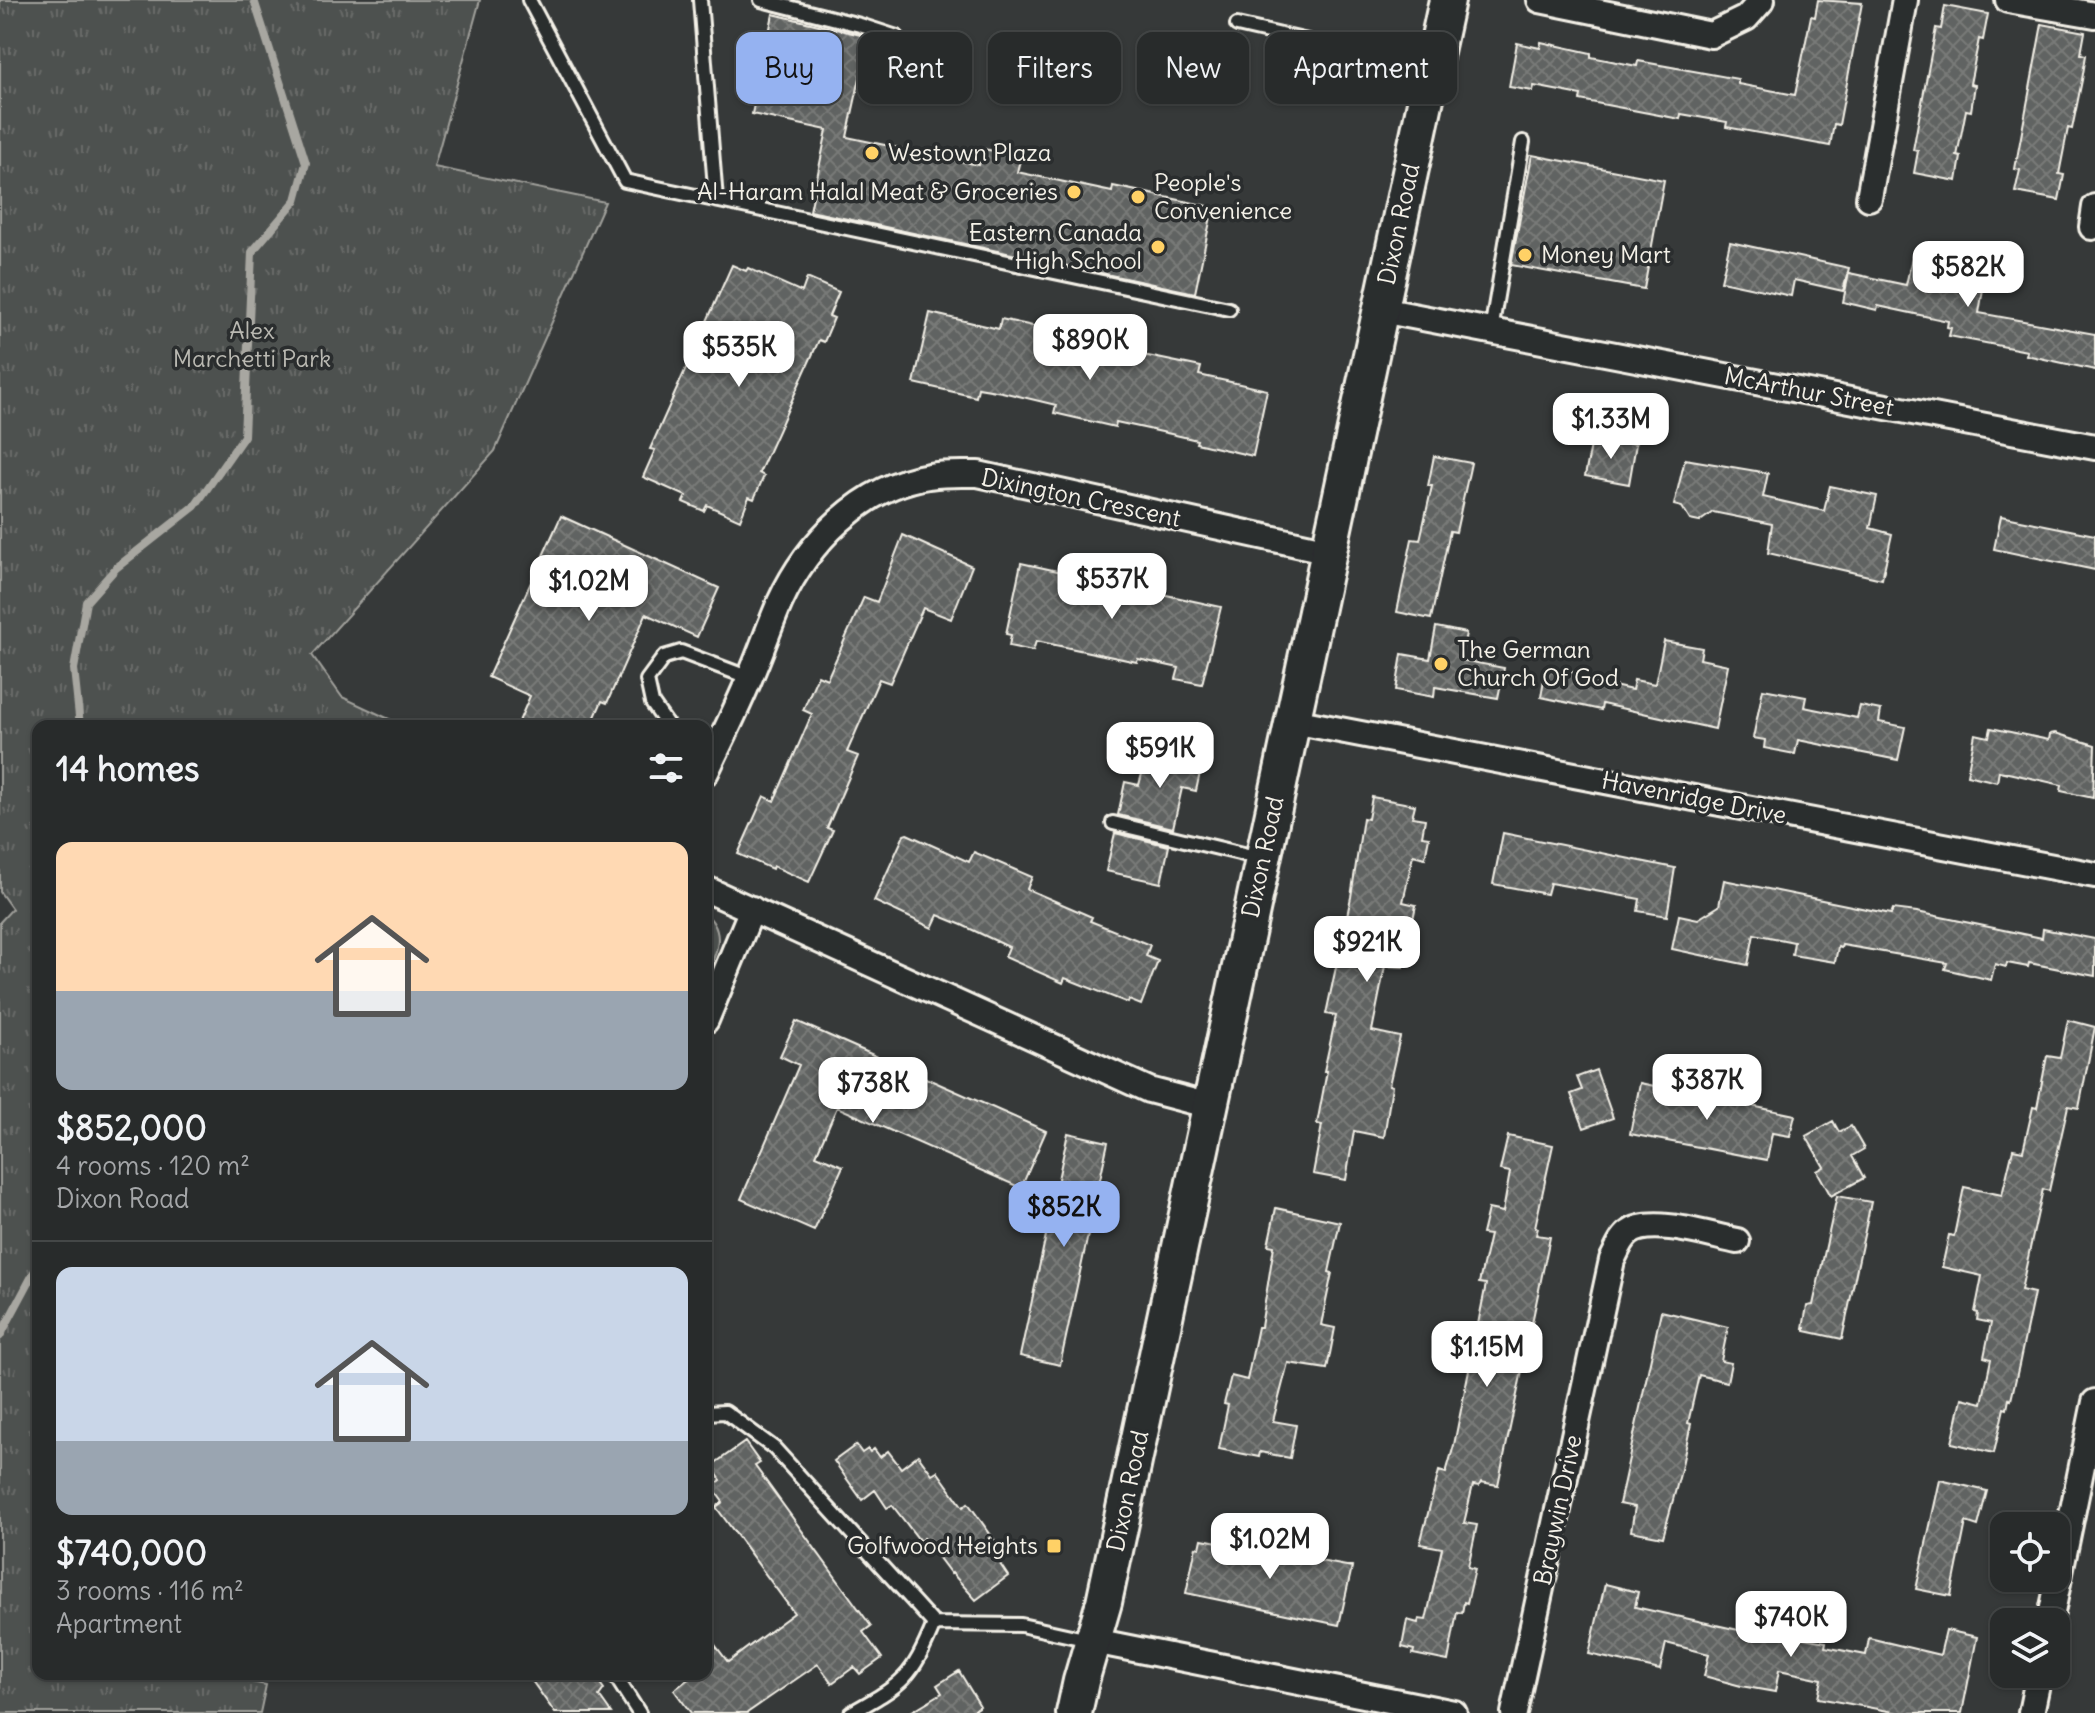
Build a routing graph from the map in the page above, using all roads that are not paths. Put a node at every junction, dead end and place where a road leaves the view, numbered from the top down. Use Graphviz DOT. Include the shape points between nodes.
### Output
graph roads {
  1 [pos="529,0"];
  2 [pos="700,0"];
  3 [pos="761,0"];
  4 [pos="1447,0"];
  5 [pos="1540,0"];
  6 [pos="1762,0"];
  7 [pos="1905,0"];
  8 [pos="2008,0"];
  9 [pos="2095,15"];
  10 [pos="1237,25"];
  11 [pos="882,32"];
  12 [pos="1268,32"];
  13 [pos="1440,32"];
  14 [pos="1424,104"];
  15 [pos="1523,142"];
  16 [pos="1869,198"];
  17 [pos="716,200"];
  18 [pos="1229,309"];
  19 [pos="1381,310"];
  20 [pos="1491,331"];
  21 [pos="2095,447"];
  22 [pos="1329,551"];
  23 [pos="750,678"];
  24 [pos="664,720"];
  25 [pos="1293,721"];
  26 [pos="712,755"];
  27 [pos="1113,823"];
  28 [pos="1263,858"];
  29 [pos="2095,875"];
  30 [pos="712,892"];
  31 [pos="752,909"];
  32 [pos="712,1006"];
  33 [pos="1210,1106"];
  34 [pos="1737,1241"];
  35 [pos="2095,1402"];
  36 [pos="712,1413"];
  37 [pos="2053,1608"];
  38 [pos="934,1624"];
  39 [pos="1094,1641"];
  40 [pos="618,1680"];
  41 [pos="2036,1688"];
  42 [pos="639,1713"];
  43 [pos="851,1713"];
  44 [pos="1074,1713"];
  45 [pos="1454,1713"];
  46 [pos="1514,1713"];
  47 [pos="2031,1713"];
  1 -- 17 [label="lane" via="625,181"];
  2 -- 17 [label="lane"];
  3 -- 11 [label="lane"];
  4 -- 13 [label="main road, Dixon Road"];
  5 -- 6 [label="street" via="1711,35 1746,18"];
  7 -- 16 [label="street"];
  8 -- 9 [label="street"];
  10 -- 12 [label="lane"];
  14 -- 19 [label="main road, Dixon Road"];
  15 -- 20 [label="lane"];
  17 -- 18 [label="lane"];
  19 -- 20 [label="street, McArthur Street"];
  19 -- 22 [label="main road, Dixon Road"];
  20 -- 21 [label="street, McArthur Street"];
  22 -- 23 [label="street, Dixington Crescent" via="978,474 911,480 864,501 832,527 780,601"];
  22 -- 25 [label="main road, Dixon Road"];
  23 -- 24 [label="lane" via="681,652 664,657 647,680 652,703"];
  23 -- 26 [label="street, Dixington Crescent"];
  25 -- 28 [label="main road, Dixon Road"];
  25 -- 29 [label="street, Havenridge Drive"];
  27 -- 28 [label="lane"];
  28 -- 33 [label="main road, Dixon Road"];
  30 -- 31 [label="street"];
  31 -- 32 [label="street"];
  31 -- 33 [label="street" via="1149,1090"];
  33 -- 39 [label="main road, Dixon Road"];
  34 -- 46 [label="street, Braywin Drive" via="1642,1227 1630,1232 1612,1260"];
  35 -- 37 [label="street"];
  36 -- 38 [label="lane" via="725,1412 774,1448"];
  38 -- 39 [label="lane" via="1021,1625"];
  38 -- 43 [label="lane" via="920,1659 898,1687"];
  39 -- 44 [label="main road, Dixon Road"];
  39 -- 45 [label="street"];
  40 -- 42 [label="lane"];
  41 -- 47 [label="street"];
}
